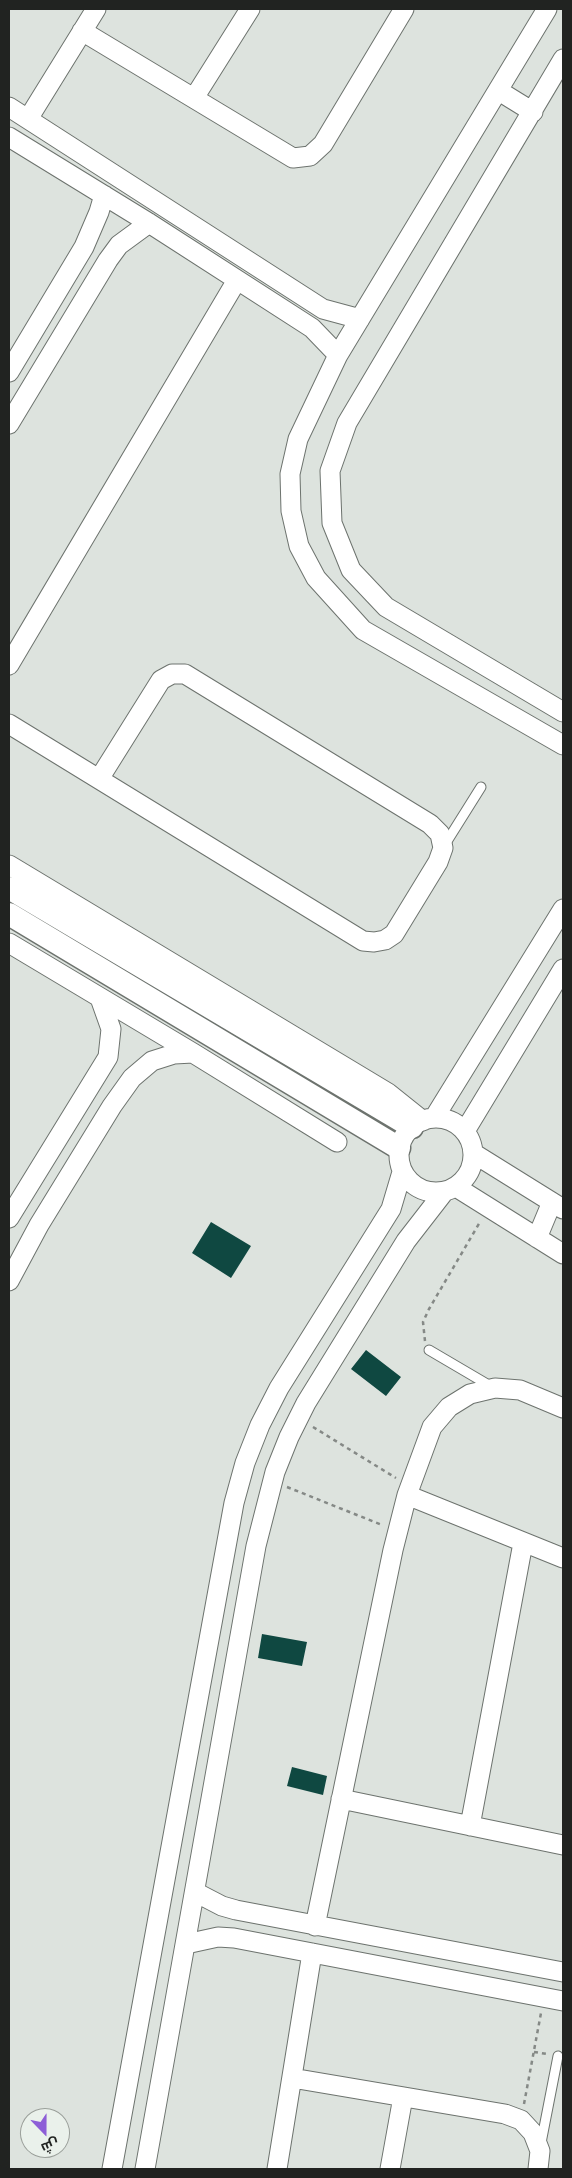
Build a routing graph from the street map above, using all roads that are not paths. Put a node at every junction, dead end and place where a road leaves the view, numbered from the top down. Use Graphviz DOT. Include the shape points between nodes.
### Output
graph roads {
  1 [pos="96,9"];
  2 [pos="250,9"];
  3 [pos="404,9"];
  4 [pos="547,9"];
  5 [pos="82,31"];
  6 [pos="563,59"];
  7 [pos="498,91"];
  8 [pos="194,98"];
  9 [pos="9,107"];
  10 [pos="532,112"];
  11 [pos="28,120"];
  12 [pos="9,137"];
  13 [pos="104,195"];
  14 [pos="149,223"];
  15 [pos="237,280"];
  16 [pos="360,319"];
  17 [pos="338,356"];
  18 [pos="9,372"];
  19 [pos="9,424"];
  20 [pos="9,665"];
  21 [pos="563,712"];
  22 [pos="9,724"];
  23 [pos="563,746"];
  24 [pos="99,779"];
  25 [pos="481,787"];
  26 [pos="443,848"];
  27 [pos="9,865"];
  28 [pos="9,888"];
  29 [pos="563,909"];
  30 [pos="9,914"];
  31 [pos="9,943"];
  32 [pos="563,970"];
  33 [pos="100,998"];
  34 [pos="193,1053"];
  35 [pos="90,1090"];
  36 [pos="112,1106"];
  37 [pos="423,1122"];
  38 [pos="464,1131"];
  39 [pos="337,1142"];
  40 [pos="399,1148"];
  41 [pos="473,1153"];
  42 [pos="402,1172"];
  43 [pos="450,1189"];
  44 [pos="558,1206"];
  45 [pos="9,1218"];
  46 [pos="537,1238"];
  47 [pos="563,1254"];
  48 [pos="9,1281"];
  49 [pos="430,1350"];
  50 [pos="494,1388"];
  51 [pos="563,1408"];
  52 [pos="408,1491"];
  53 [pos="523,1543"];
  54 [pos="563,1558"];
  55 [pos="341,1799"];
  56 [pos="470,1826"];
  57 [pos="563,1845"];
  58 [pos="195,1892"];
  59 [pos="315,1926"];
  60 [pos="186,1944"];
  61 [pos="312,1953"];
  62 [pos="563,1972"];
  63 [pos="563,2001"];
  64 [pos="558,2056"];
  65 [pos="292,2078"];
  66 [pos="403,2097"];
  67 [pos="539,2160"];
  68 [pos="112,2169"];
  69 [pos="145,2169"];
  70 [pos="277,2169"];
  71 [pos="390,2169"];
  1 -- 5 [label="street"];
  2 -- 8 [label="street"];
  3 -- 8 [label="street" via="323,144 310,156 294,158"];
  4 -- 7 [label="street"];
  5 -- 8 [label="street"];
  5 -- 11 [label="street"];
  6 -- 10 [label="street"];
  7 -- 10 [label="street"];
  7 -- 16 [label="street"];
  9 -- 11 [label="street"];
  10 -- 21 [label="street" via="347,423 330,471 332,523 351,570 386,607"];
  11 -- 16 [label="street" via="324,309"];
  12 -- 13 [label="street"];
  13 -- 14 [label="street"];
  13 -- 18 [label="street" via="84,247"];
  14 -- 15 [label="street"];
  14 -- 19 [label="street" via="120,245 108,260"];
  15 -- 17 [label="street" via="312,328"];
  15 -- 20 [label="street"];
  16 -- 17 [label="street"];
  17 -- 23 [label="street" via="298,439 290,474 291,511 297,537 316,578 363,630"];
  22 -- 24 [label="street"];
  24 -- 26 [label="street" via="363,941 385,940 394,934 438,862"];
  24 -- 26 [label="street" via="161,680 172,674 185,674 430,824 440,834"];
  25 -- 26 [label="lane"];
  27 -- 37 [label="street" via="388,1093"];
  28 -- 37 [label="street"];
  29 -- 37 [label="street"];
  30 -- 40 [label="street"];
  31 -- 33 [label="street"];
  32 -- 38 [label="street"];
  33 -- 34 [label="street"];
  33 -- 35 [label="street" via="111,1029 111,1043 108,1057"];
  34 -- 36 [label="street" via="174,1054 152,1061 132,1078"];
  34 -- 39 [label="street"];
  35 -- 36 [label="street" via="106,1087 113,1096"];
  35 -- 45 [label="street"];
  36 -- 48 [label="street" via="39,1225"];
  37 -- 38 [label="street" via="446,1120"];
  37 -- 40 [label="street" via="404,1136"];
  38 -- 41 [label="street"];
  40 -- 42 [label="street"];
  41 -- 43 [label="street" via="472,1166 465,1178"];
  41 -- 44 [label="street"];
  42 -- 43 [label="street" via="420,1189 432,1192"];
  42 -- 68 [label="street" via="391,1209 278,1388 245,1463 234,1502"];
  43 -- 46 [label="street"];
  43 -- 58 [label="street" via="406,1241 298,1419 272,1482 256,1546"];
  44 -- 46 [label="street"];
  46 -- 47 [label="street"];
  49 -- 50 [label="lane"];
  50 -- 51 [label="street" via="520,1390"];
  50 -- 52 [label="street" via="470,1394 449,1408 432,1426"];
  52 -- 53 [label="street"];
  52 -- 55 [label="street"];
  53 -- 54 [label="street"];
  53 -- 56 [label="street"];
  55 -- 56 [label="street"];
  55 -- 59 [label="street"];
  56 -- 57 [label="street"];
  58 -- 59 [label="street" via="229,1908"];
  58 -- 60 [label="street"];
  59 -- 62 [label="street"];
  60 -- 61 [label="street" via="210,1938 234,1938"];
  60 -- 69 [label="street"];
  61 -- 63 [label="street"];
  61 -- 65 [label="street"];
  64 -- 67 [label="lane"];
  65 -- 66 [label="street"];
  65 -- 70 [label="street"];
  66 -- 67 [label="street" via="505,2114 521,2120 533,2133"];
  66 -- 71 [label="street"];
}
